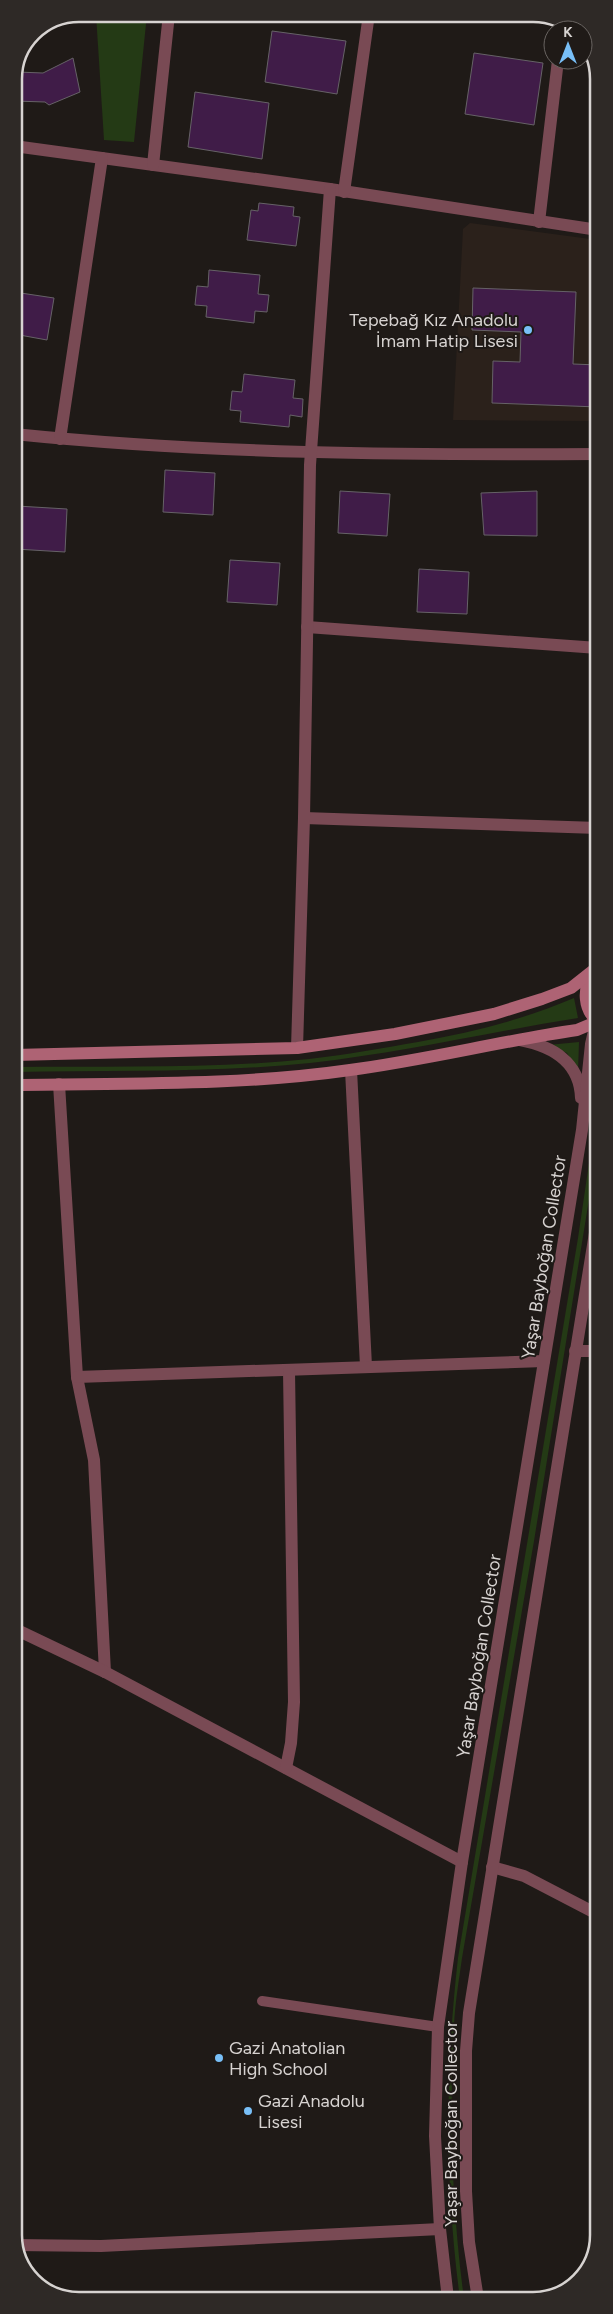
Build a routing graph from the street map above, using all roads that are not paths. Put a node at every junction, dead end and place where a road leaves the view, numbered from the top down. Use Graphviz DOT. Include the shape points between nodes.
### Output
graph roads {
  1 [pos="168,22"];
  2 [pos="368,23"];
  3 [pos="557,70"];
  4 [pos="22,147"];
  5 [pos="102,158"];
  6 [pos="153,165"];
  7 [pos="330,190"];
  8 [pos="344,192"];
  9 [pos="539,222"];
  10 [pos="590,229"];
  11 [pos="22,435"];
  12 [pos="60,439"];
  13 [pos="311,453"];
  14 [pos="590,454"];
  15 [pos="307,627"];
  16 [pos="590,647"];
  17 [pos="304,818"];
  18 [pos="590,828"];
  19 [pos="590,973"];
  20 [pos="590,978"];
  21 [pos="590,1013"];
  22 [pos="590,1025"];
  23 [pos="515,1039"];
  24 [pos="590,1044"];
  25 [pos="297,1048"];
  26 [pos="22,1055"];
  27 [pos="351,1070"];
  28 [pos="22,1084"];
  29 [pos="59,1084"];
  30 [pos="582,1130"];
  31 [pos="590,1262"];
  32 [pos="575,1351"];
  33 [pos="590,1351"];
  34 [pos="544,1361"];
  35 [pos="366,1366"];
  36 [pos="290,1371"];
  37 [pos="77,1377"];
  38 [pos="22,1632"];
  39 [pos="105,1672"];
  40 [pos="286,1768"];
  41 [pos="462,1862"];
  42 [pos="492,1867"];
  43 [pos="590,1911"];
  44 [pos="262,2001"];
  45 [pos="438,2027"];
  46 [pos="440,2229"];
  47 [pos="24,2245"];
  48 [pos="447,2292"];
  49 [pos="477,2292"];
  1 -- 6 [label="street"];
  2 -- 8 [label="street"];
  3 -- 9 [label="street"];
  4 -- 5 [label="street"];
  5 -- 6 [label="street"];
  5 -- 12 [label="street"];
  6 -- 7 [label="street"];
  7 -- 8 [label="street"];
  7 -- 13 [label="street"];
  8 -- 9 [label="street"];
  9 -- 10 [label="street"];
  11 -- 12 [label="street"];
  12 -- 13 [label="street"];
  13 -- 14 [label="street"];
  13 -- 15 [label="street"];
  15 -- 16 [label="street"];
  15 -- 17 [label="street"];
  17 -- 18 [label="street"];
  17 -- 25 [label="street"];
  19 -- 25 [label="main road" via="571,988 494,1014 395,1034"];
  20 -- 21 [label="main road" via="585,990"];
  22 -- 23 [label="main road"];
  23 -- 27 [label="main road"];
  23 -- 30 [label="street" via="539,1044 566,1060 580,1083"];
  24 -- 30 [label="street, Yaşar Bayboğan Collector"];
  25 -- 26 [label="main road"];
  27 -- 29 [label="main road" via="281,1078"];
  27 -- 35 [label="street"];
  28 -- 29 [label="main road"];
  29 -- 37 [label="street"];
  30 -- 34 [label="street, Yaşar Bayboğan Collector"];
  31 -- 32 [label="street, Yaşar Bayboğan Collector"];
  32 -- 33 [label="street"];
  32 -- 42 [label="street, Yaşar Bayboğan Collector"];
  34 -- 35 [label="street"];
  34 -- 41 [label="street, Yaşar Bayboğan Collector"];
  35 -- 36 [label="street"];
  36 -- 37 [label="street"];
  36 -- 40 [label="street" via="294,1702"];
  37 -- 39 [label="street" via="94,1460"];
  38 -- 39 [label="street"];
  39 -- 40 [label="street"];
  40 -- 41 [label="street"];
  41 -- 45 [label="street, Yaşar Bayboğan Collector"];
  42 -- 43 [label="street" via="524,1876"];
  42 -- 49 [label="street, Yaşar Bayboğan Collector" via="466,2051 466,2191"];
  44 -- 45 [label="lane"];
  45 -- 46 [label="street, Yaşar Bayboğan Collector" via="435,2136"];
  46 -- 47 [label="street" via="101,2246"];
  46 -- 48 [label="street, Yaşar Bayboğan Collector"];
}
